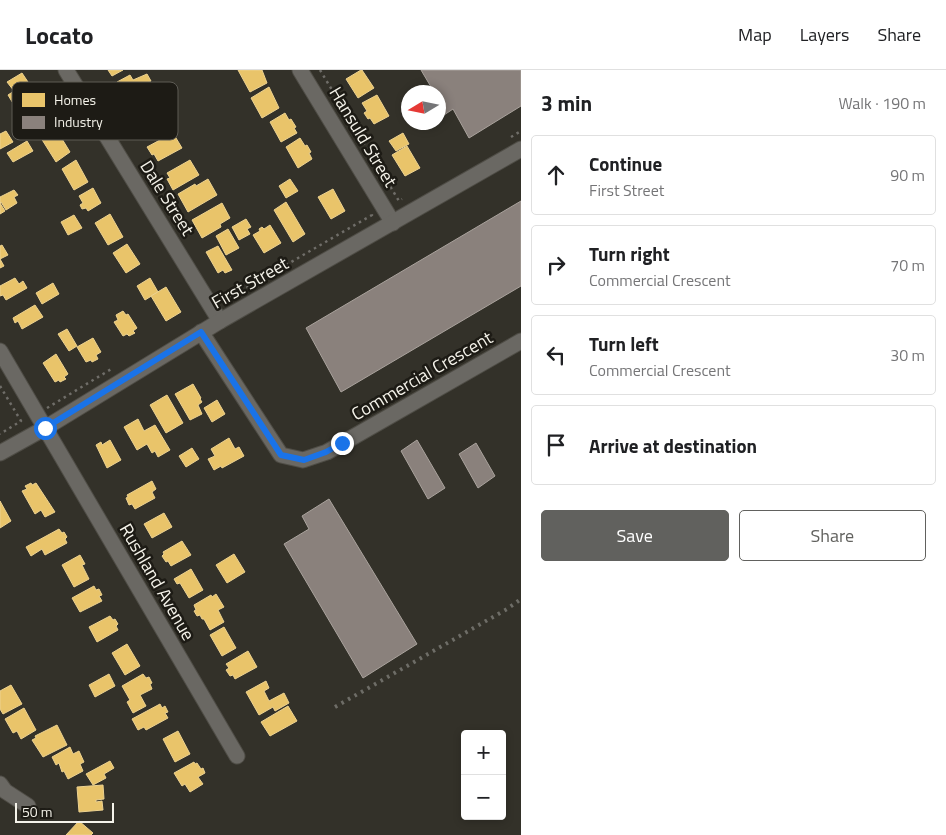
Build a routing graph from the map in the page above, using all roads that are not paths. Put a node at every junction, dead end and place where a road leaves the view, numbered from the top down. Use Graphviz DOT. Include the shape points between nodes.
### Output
graph roads {
  1 [pos="66,70"];
  2 [pos="300,70"];
  3 [pos="73,82"];
  4 [pos="109,140"];
  5 [pos="521,149"];
  6 [pos="393,223"];
  7 [pos="220,321"];
  8 [pos="201,332"];
  9 [pos="521,341"];
  10 [pos="0,351"];
  11 [pos="45,428"];
  12 [pos="0,453"];
  13 [pos="238,756"];
  14 [pos="0,784"];
  15 [pos="28,806"];
  1 -- 3 [label="street, Dale Street"];
  2 -- 6 [label="street, Hansuld Street"];
  4 -- 7 [label="street, Dale Street"];
  5 -- 6 [label="street, First Street"];
  6 -- 7 [label="street, First Street"];
  7 -- 8 [label="street, First Street"];
  8 -- 9 [label="street, Commercial Crescent" via="281,455 304,460 326,452"];
  8 -- 11 [label="street, First Street"];
  10 -- 11 [label="street, Rushland Avenue"];
  11 -- 12 [label="street, First Street"];
  11 -- 13 [label="street, Rushland Avenue"];
  14 -- 15 [label="street"];
}
